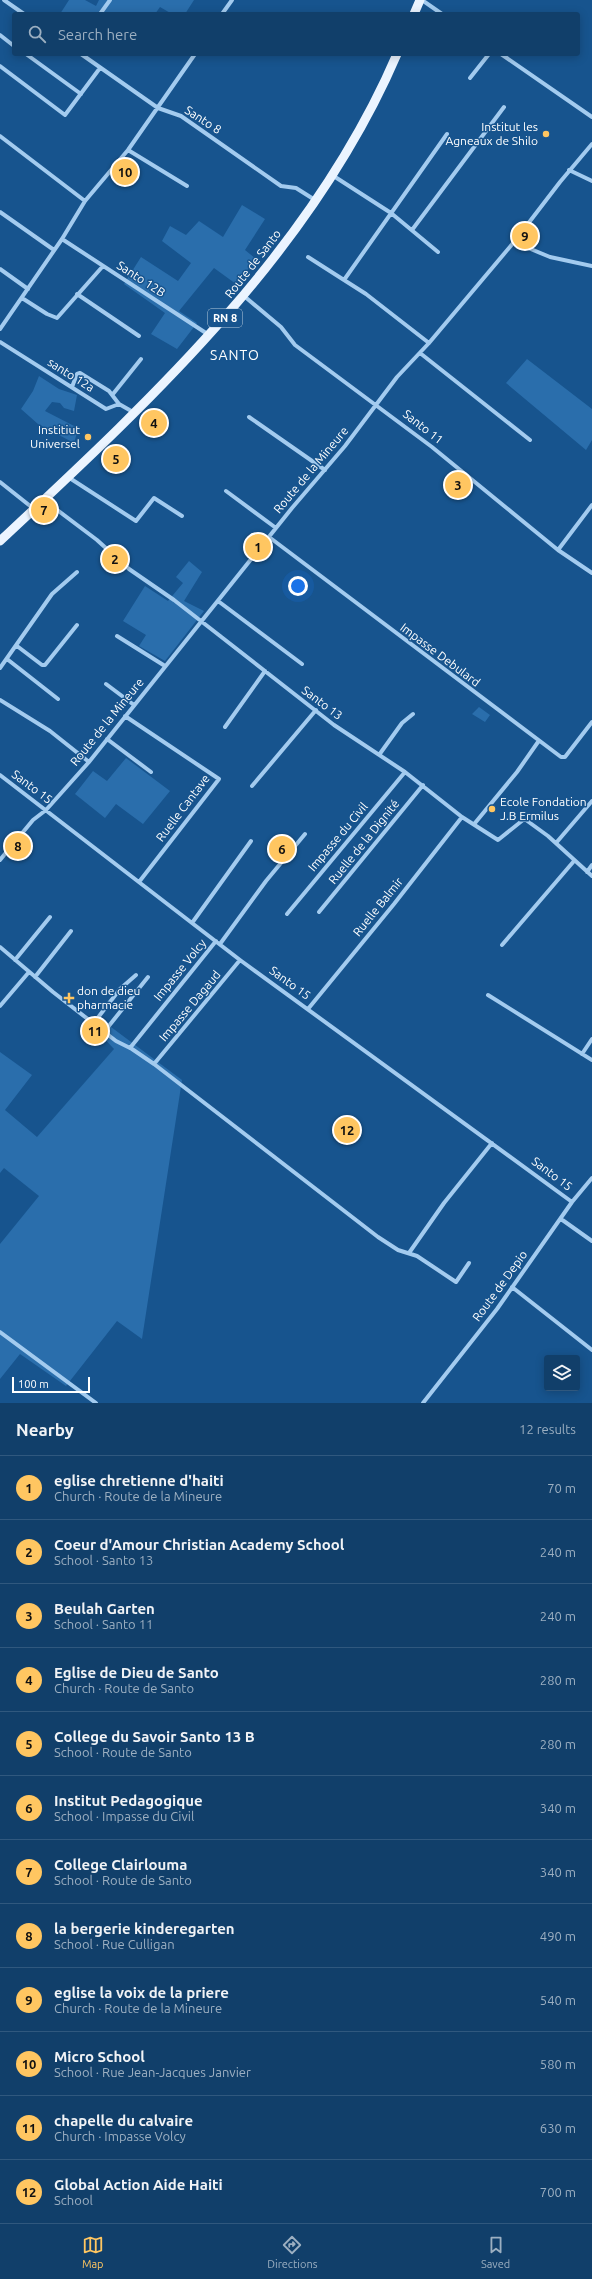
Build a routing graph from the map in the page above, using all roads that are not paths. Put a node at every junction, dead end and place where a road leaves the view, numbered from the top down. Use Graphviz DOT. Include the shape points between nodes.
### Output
graph roads {
  1 [pos="4,0"];
  2 [pos="110,0"];
  3 [pos="232,0"];
  4 [pos="421,0"];
  5 [pos="21,12"];
  6 [pos="101,12"];
  7 [pos="223,12"];
  8 [pos="415,12"];
  9 [pos="439,12"];
  10 [pos="0,36"];
  11 [pos="12,45"];
  12 [pos="29,56"];
  13 [pos="84,56"];
  14 [pos="194,56"];
  15 [pos="396,56"];
  16 [pos="487,56"];
  17 [pos="504,56"];
  18 [pos="0,66"];
  19 [pos="100,68"];
  20 [pos="470,78"];
  21 [pos="81,94"];
  22 [pos="504,107"];
  23 [pos="158,108"];
  24 [pos="592,116"];
  25 [pos="447,134"];
  26 [pos="0,136"];
  27 [pos="592,144"];
  28 [pos="128,150"];
  29 [pos="570,170"];
  30 [pos="332,174"];
  31 [pos="592,181"];
  32 [pos="187,186"];
  33 [pos="315,200"];
  34 [pos="85,201"];
  35 [pos="0,212"];
  36 [pos="390,213"];
  37 [pos="412,230"];
  38 [pos="62,239"];
  39 [pos="514,242"];
  40 [pos="54,250"];
  41 [pos="438,252"];
  42 [pos="308,257"];
  43 [pos="103,266"];
  44 [pos="592,266"];
  45 [pos="0,269"];
  46 [pos="344,280"];
  47 [pos="28,289"];
  48 [pos="77,294"];
  49 [pos="244,296"];
  50 [pos="22,298"];
  51 [pos="1,327"];
  52 [pos="209,335"];
  53 [pos="139,336"];
  54 [pos="0,342"];
  55 [pos="429,343"];
  56 [pos="420,353"];
  57 [pos="141,359"];
  58 [pos="72,387"];
  59 [pos="113,394"];
  60 [pos="119,404"];
  61 [pos="377,405"];
  62 [pos="133,412"];
  63 [pos="249,417"];
  64 [pos="530,440"];
  65 [pos="325,470"];
  66 [pos="68,477"];
  67 [pos="0,482"];
  68 [pos="226,491"];
  69 [pos="43,500"];
  70 [pos="592,505"];
  71 [pos="34,509"];
  72 [pos="182,516"];
  73 [pos="276,528"];
  74 [pos="269,538"];
  75 [pos="0,541"];
  76 [pos="558,550"];
  77 [pos="77,572"];
  78 [pos="592,573"];
  79 [pos="218,601"];
  80 [pos="201,621"];
  81 [pos="77,625"];
  82 [pos="117,636"];
  83 [pos="17,646"];
  84 [pos="7,659"];
  85 [pos="302,664"];
  86 [pos="165,666"];
  87 [pos="0,668"];
  88 [pos="265,671"];
  89 [pos="106,684"];
  90 [pos="58,699"];
  91 [pos="0,700"];
  92 [pos="134,705"];
  93 [pos="316,710"];
  94 [pos="413,714"];
  95 [pos="125,716"];
  96 [pos="592,722"];
  97 [pos="225,726"];
  98 [pos="107,739"];
  99 [pos="538,742"];
  100 [pos="379,755"];
  101 [pos="89,762"];
  102 [pos="151,772"];
  103 [pos="404,772"];
  104 [pos="0,775"];
  105 [pos="423,785"];
  106 [pos="252,786"];
  107 [pos="592,801"];
  108 [pos="46,810"];
  109 [pos="462,817"];
  110 [pos="475,823"];
  111 [pos="305,834"];
  112 [pos="252,841"];
  113 [pos="556,843"];
  114 [pos="0,860"];
  115 [pos="574,860"];
  116 [pos="592,865"];
  117 [pos="587,872"];
  118 [pos="592,876"];
  119 [pos="139,882"];
  120 [pos="319,912"];
  121 [pos="287,914"];
  122 [pos="50,918"];
  123 [pos="192,923"];
  124 [pos="71,931"];
  125 [pos="216,941"];
  126 [pos="220,944"];
  127 [pos="502,944"];
  128 [pos="0,947"];
  129 [pos="15,960"];
  130 [pos="240,960"];
  131 [pos="29,972"];
  132 [pos="136,975"];
  133 [pos="35,977"];
  134 [pos="148,977"];
  135 [pos="488,995"];
  136 [pos="0,1006"];
  137 [pos="308,1009"];
  138 [pos="93,1024"];
  139 [pos="104,1032"];
  140 [pos="592,1039"];
  141 [pos="130,1048"];
  142 [pos="582,1054"];
  143 [pos="592,1060"];
  144 [pos="154,1064"];
  145 [pos="492,1143"];
  146 [pos="592,1178"];
  147 [pos="572,1202"];
  148 [pos="561,1219"];
  149 [pos="592,1241"];
  150 [pos="410,1253"];
  151 [pos="469,1263"];
  152 [pos="512,1287"];
  153 [pos="0,1332"];
  154 [pos="592,1350"];
  155 [pos="96,1403"];
  156 [pos="422,1403"];
  1 -- 5 [label="street"];
  2 -- 6 [label="street"];
  3 -- 7 [label="street"];
  4 -- 8 [label="main road"];
  4 -- 9 [label="street"];
  10 -- 11 [label="street"];
  12 -- 21 [label="street"];
  13 -- 19 [label="street, Santo 8"];
  14 -- 23 [label="street"];
  15 -- 30 [label="main road, Route de Santo / RN 8" via="356,134"];
  16 -- 20 [label="street"];
  17 -- 24 [label="street"];
  18 -- 21 [label="street" via="65,115"];
  19 -- 21 [label="street"];
  19 -- 23 [label="street, Santo 8"];
  22 -- 37 [label="street"];
  23 -- 28 [label="street"];
  23 -- 33 [label="street, Santo 8" via="181,116 281,186 296,188"];
  25 -- 36 [label="street"];
  26 -- 34 [label="street"];
  27 -- 29 [label="street, Route de la Mineure"];
  28 -- 32 [label="street"];
  28 -- 34 [label="street"];
  29 -- 31 [label="street"];
  29 -- 39 [label="street, Route de la Mineure"];
  30 -- 33 [label="main road, Route de Santo / RN 8"];
  30 -- 36 [label="street"];
  33 -- 49 [label="main road, Route de Santo / RN 8"];
  34 -- 38 [label="street"];
  35 -- 40 [label="street"];
  36 -- 37 [label="street"];
  36 -- 46 [label="street"];
  37 -- 41 [label="street"];
  38 -- 40 [label="street"];
  38 -- 43 [label="street, Santo 12B"];
  39 -- 44 [label="street" via="550,257"];
  39 -- 55 [label="street, Route de la Mineure"];
  40 -- 47 [label="street"];
  42 -- 46 [label="street"];
  43 -- 48 [label="street"];
  43 -- 52 [label="street, Santo 12B"];
  45 -- 47 [label="street"];
  46 -- 55 [label="street"];
  47 -- 50 [label="street"];
  48 -- 50 [label="street" via="57,318"];
  48 -- 53 [label="street"];
  49 -- 52 [label="main road, Route de Santo / RN 8"];
  49 -- 61 [label="street, Santo 11" via="281,327 295,345"];
  50 -- 51 [label="street"];
  52 -- 62 [label="main road, Route de Santo / RN 8"];
  54 -- 58 [label="street, santo 12a"];
  55 -- 56 [label="street, Route de la Mineure"];
  56 -- 61 [label="street, Route de la Mineure" via="397,377"];
  56 -- 64 [label="street"];
  57 -- 59 [label="street"];
  58 -- 59 [label="street" via="80,373"];
  58 -- 60 [label="street, santo 12a" via="106,409"];
  59 -- 60 [label="street"];
  60 -- 62 [label="street"];
  61 -- 65 [label="street, Route de la Mineure"];
  61 -- 76 [label="street, Santo 11"];
  62 -- 66 [label="main road, Route de Santo / RN 8"];
  63 -- 65 [label="street"];
  65 -- 73 [label="street, Route de la Mineure"];
  66 -- 69 [label="main road, Route de Santo / RN 8"];
  66 -- 72 [label="street" via="136,521 154,498"];
  67 -- 71 [label="street"];
  68 -- 73 [label="street"];
  69 -- 71 [label="main road, Route de Santo / RN 8"];
  69 -- 80 [label="street, Santo 13" via="129,569"];
  70 -- 76 [label="street"];
  71 -- 75 [label="main road, Route de Santo / RN 8"];
  73 -- 74 [label="street, Route de la Mineure"];
  74 -- 79 [label="street, Route de la Mineure"];
  74 -- 99 [label="street, Impasse Debulard"];
  76 -- 78 [label="street, Santo 11"];
  77 -- 83 [label="street" via="52,594"];
  79 -- 80 [label="street, Route de la Mineure"];
  79 -- 85 [label="street"];
  80 -- 86 [label="street, Route de la Mineure"];
  80 -- 88 [label="street, Santo 13"];
  81 -- 83 [label="street" via="45,664 42,665"];
  82 -- 86 [label="street"];
  83 -- 84 [label="street"];
  84 -- 87 [label="street"];
  84 -- 90 [label="street"];
  86 -- 92 [label="street, Route de la Mineure"];
  88 -- 93 [label="street, Santo 13"];
  88 -- 97 [label="street"];
  89 -- 92 [label="street"];
  91 -- 101 [label="street" via="50,731"];
  92 -- 95 [label="street, Route de la Mineure"];
  93 -- 100 [label="street, Santo 13"];
  93 -- 106 [label="street"];
  94 -- 100 [label="street" via="402,723"];
  95 -- 98 [label="street, Route de la Mineure"];
  95 -- 119 [label="street, Ruelle Cantave" via="219,779"];
  96 -- 99 [label="street, Impasse Debulard" via="563,758"];
  98 -- 101 [label="street, Route de la Mineure"];
  98 -- 102 [label="street"];
  99 -- 110 [label="street"];
  100 -- 103 [label="street, Santo 13"];
  101 -- 108 [label="street, Route de la Mineure"];
  103 -- 105 [label="street, Santo 13"];
  103 -- 121 [label="street, Impasse du Civil"];
  104 -- 108 [label="street, Santo 15"];
  105 -- 109 [label="street, Santo 13"];
  105 -- 120 [label="street, Ruelle de la Dignité"];
  107 -- 113 [label="street"];
  108 -- 114 [label="street, Route de la Mineure" via="33,820"];
  108 -- 119 [label="street, Santo 15"];
  109 -- 110 [label="street, Santo 13"];
  109 -- 137 [label="street, Ruelle Balmir"];
  110 -- 113 [label="street, Santo 13" via="498,840 524,819"];
  111 -- 126 [label="street" via="266,881"];
  112 -- 123 [label="street"];
  113 -- 115 [label="street, Santo 13"];
  115 -- 117 [label="street, Santo 13"];
  115 -- 127 [label="street"];
  116 -- 117 [label="street"];
  117 -- 118 [label="street, Santo 13"];
  119 -- 123 [label="street, Santo 15"];
  122 -- 129 [label="street"];
  123 -- 125 [label="street, Santo 15"];
  124 -- 133 [label="street"];
  125 -- 126 [label="street, Santo 15"];
  125 -- 141 [label="street, Impasse Volcy"];
  126 -- 130 [label="street, Santo 15"];
  128 -- 129 [label="street"];
  129 -- 131 [label="street"];
  130 -- 137 [label="street, Santo 15"];
  130 -- 144 [label="street, Impasse Dagaud"];
  131 -- 133 [label="street"];
  131 -- 136 [label="street"];
  132 -- 138 [label="street" via="120,989"];
  133 -- 138 [label="street"];
  134 -- 139 [label="street"];
  135 -- 142 [label="street"];
  137 -- 145 [label="street, Santo 15"];
  138 -- 139 [label="street"];
  139 -- 141 [label="street"];
  140 -- 142 [label="street"];
  141 -- 144 [label="street"];
  142 -- 143 [label="street"];
  144 -- 150 [label="street" via="372,1233 398,1250"];
  145 -- 147 [label="street, Santo 15"];
  145 -- 150 [label="street" via="444,1203"];
  146 -- 147 [label="street, Route de Depio"];
  147 -- 148 [label="street, Route de Depio"];
  148 -- 149 [label="street"];
  148 -- 152 [label="street, Route de Depio"];
  150 -- 151 [label="street" via="456,1282"];
  152 -- 154 [label="street"];
  152 -- 156 [label="street, Route de Depio"];
  153 -- 155 [label="street"];
}
